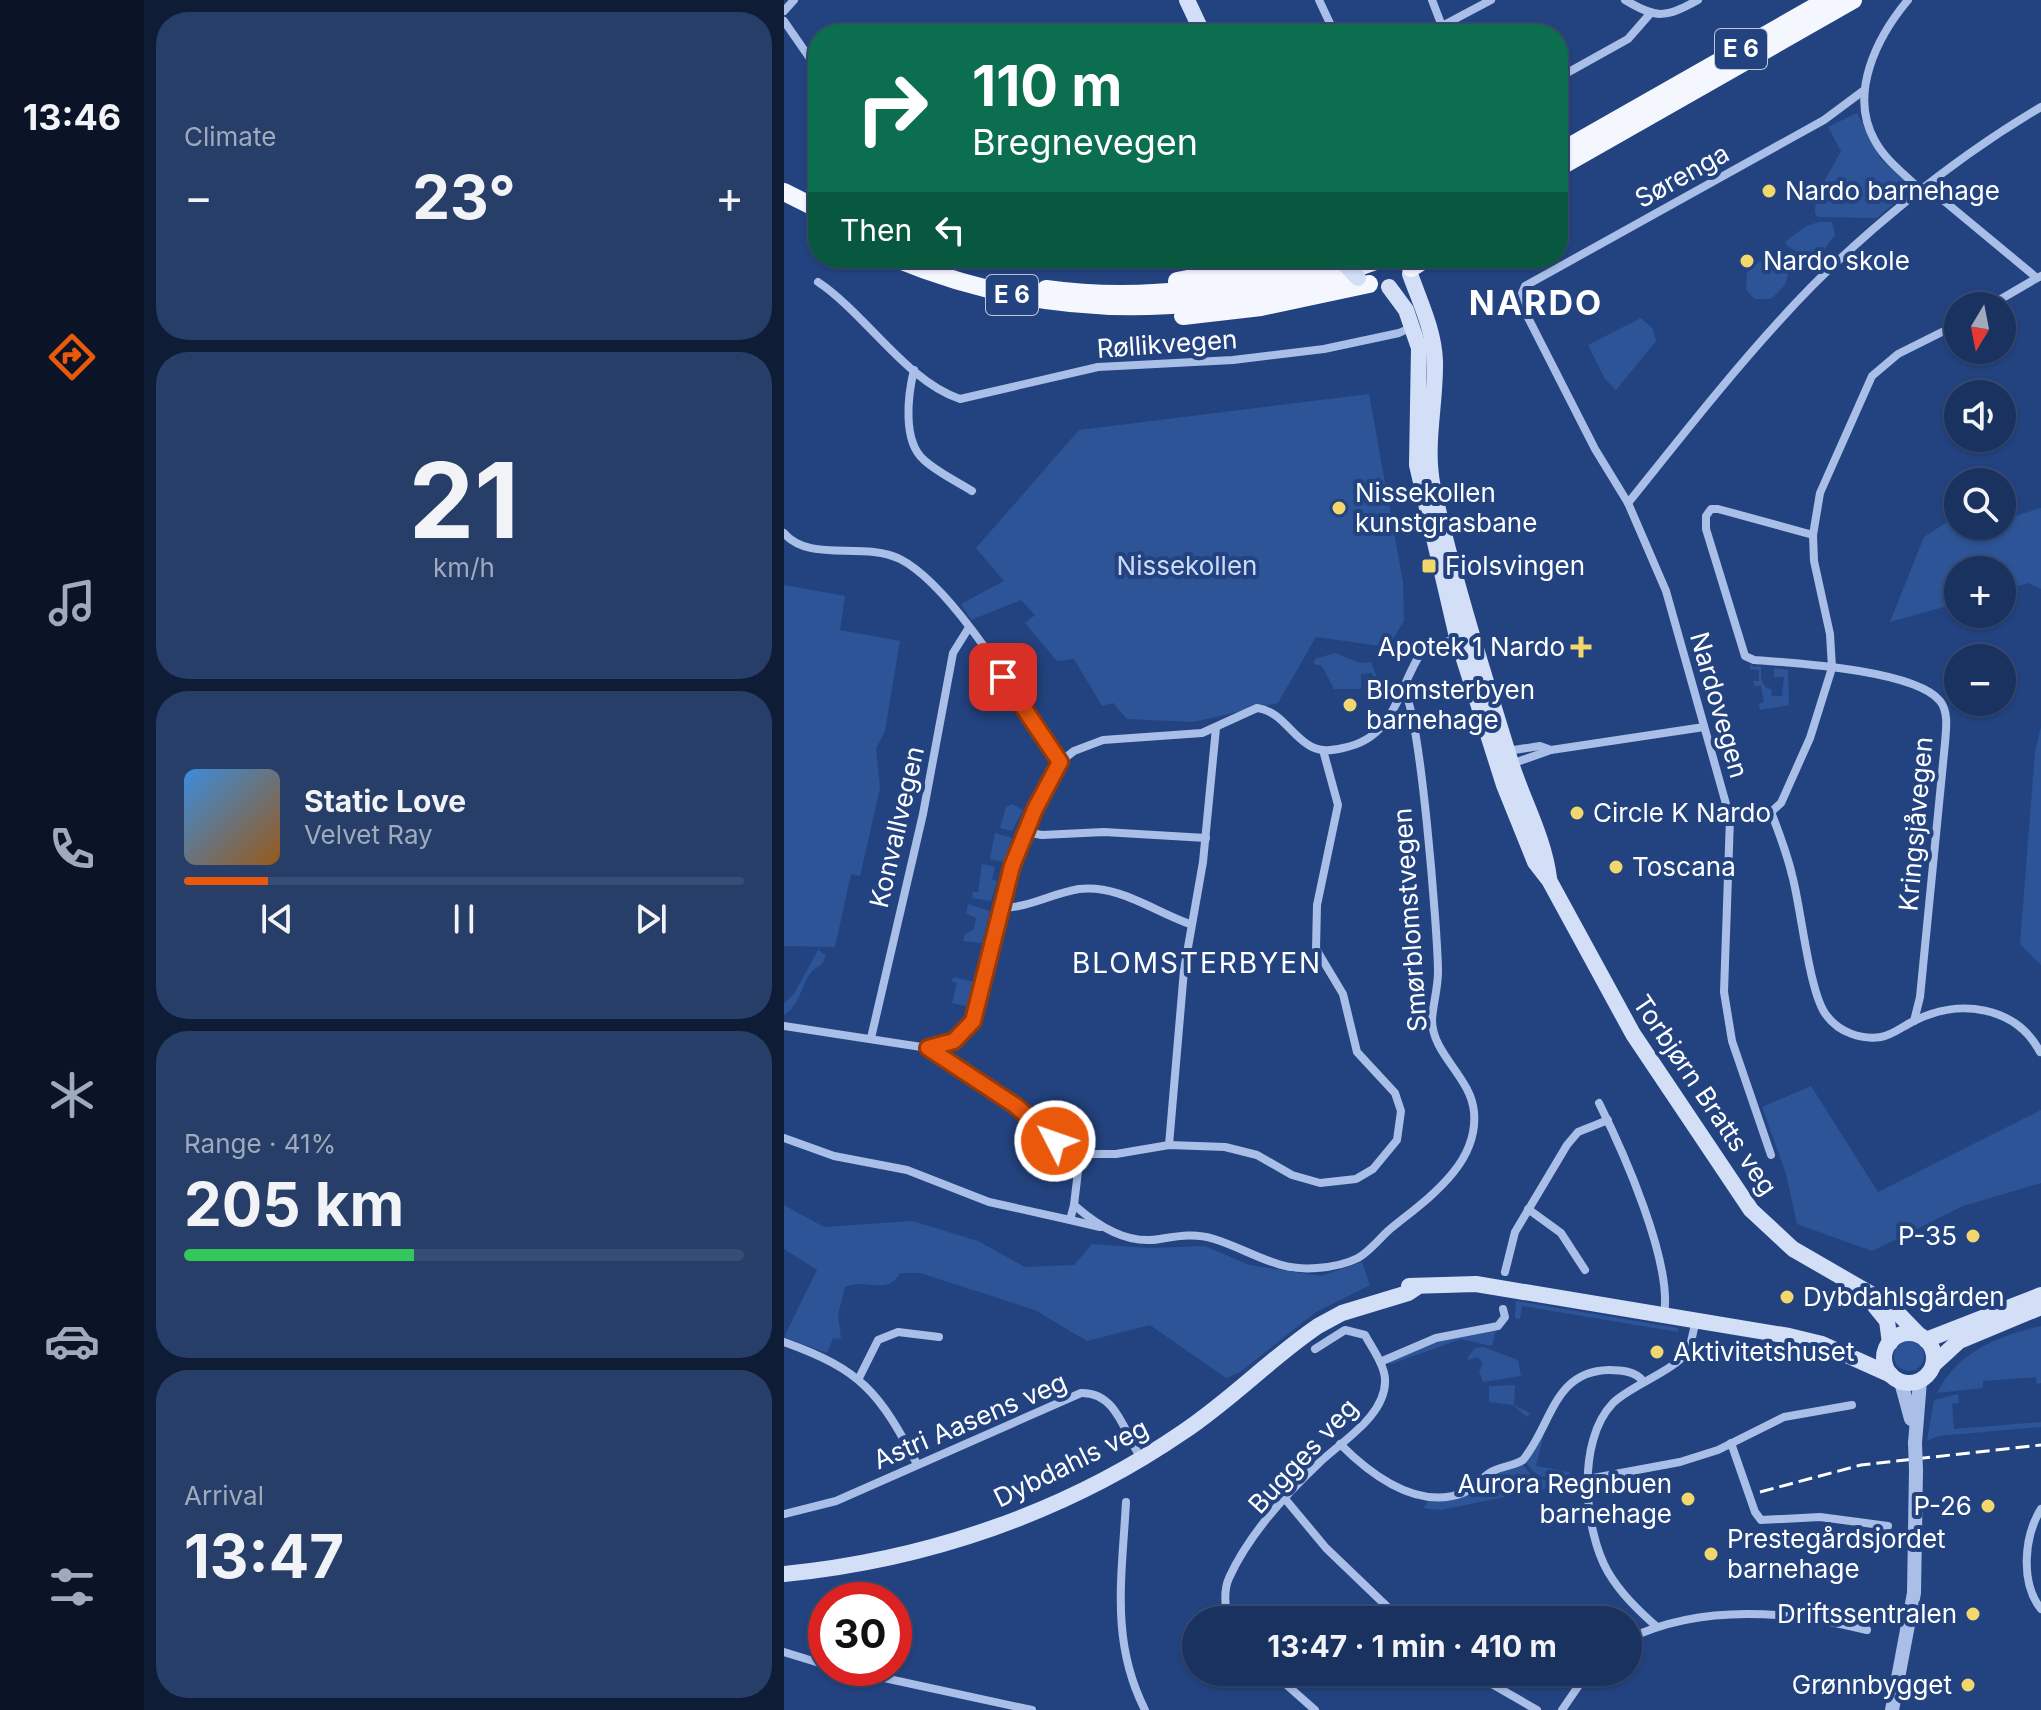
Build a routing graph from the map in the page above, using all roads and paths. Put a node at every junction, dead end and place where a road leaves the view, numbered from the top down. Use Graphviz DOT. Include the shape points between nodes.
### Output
graph roads {
  1 [pos="794,0"];
  2 [pos="1187,0"];
  3 [pos="1319,0"];
  4 [pos="1432,0"];
  5 [pos="1491,0"];
  6 [pos="1625,0"];
  7 [pos="1698,0"];
  8 [pos="1827,0"];
  9 [pos="1853,0"];
  10 [pos="1908,0"];
  11 [pos="784,11"];
  12 [pos="1649,15"];
  13 [pos="784,21"];
  14 [pos="1198,24"];
  15 [pos="1330,24"];
  16 [pos="1438,24"];
  17 [pos="1449,24"];
  18 [pos="808,56"];
  19 [pos="1568,72"];
  20 [pos="1863,91"];
  21 [pos="2041,107"];
  22 [pos="1568,148"];
  23 [pos="1924,188"];
  24 [pos="784,192"];
  25 [pos="808,204"];
  26 [pos="784,206"];
  27 [pos="808,218"];
  28 [pos="1568,259"];
  29 [pos="922,268"];
  30 [pos="956,268"];
  31 [pos="1244,268"];
  32 [pos="1302,268"];
  33 [pos="1351,268"];
  34 [pos="1356,268"];
  35 [pos="1410,268"];
  36 [pos="1414,268"];
  37 [pos="1554,268"];
  38 [pos="2039,277"];
  39 [pos="1363,281"];
  40 [pos="818,282"];
  41 [pos="1389,287"];
  42 [pos="2013,292"];
  43 [pos="1520,295"];
  44 [pos="1134,302"];
  45 [pos="1424,312"];
  46 [pos="1414,326"];
  47 [pos="1944,331"];
  48 [pos="914,370"];
  49 [pos="972,491"];
  50 [pos="1628,503"];
  51 [pos="784,533"];
  52 [pos="1813,535"];
  53 [pos="968,629"];
  54 [pos="1464,635"];
  55 [pos="1832,668"];
  56 [pos="1404,692"];
  57 [pos="1704,727"];
  58 [pos="1216,728"];
  59 [pos="1323,750"];
  60 [pos="1551,750"];
  61 [pos="1505,759"];
  62 [pos="1060,762"];
  63 [pos="1771,812"];
  64 [pos="1730,818"];
  65 [pos="1025,832"];
  66 [pos="1206,838"];
  67 [pos="1001,908"];
  68 [pos="1190,924"];
  69 [pos="1914,1021"];
  70 [pos="784,1026"];
  71 [pos="871,1038"];
  72 [pos="928,1048"];
  73 [pos="2040,1052"];
  74 [pos="1599,1103"];
  75 [pos="1608,1120"];
  76 [pos="784,1138"];
  77 [pos="1169,1145"];
  78 [pos="1080,1154"];
  79 [pos="1771,1155"];
  80 [pos="1074,1205"];
  81 [pos="1528,1209"];
  82 [pos="1070,1220"];
  83 [pos="1103,1228"];
  84 [pos="1585,1270"];
  85 [pos="1505,1272"];
  86 [pos="1867,1295"];
  87 [pos="2041,1295"];
  88 [pos="2041,1307"];
  89 [pos="1503,1309"];
  90 [pos="1664,1315"];
  91 [pos="1697,1320"];
  92 [pos="939,1337"];
  93 [pos="1922,1337"];
  94 [pos="784,1342"];
  95 [pos="1315,1349"];
  96 [pos="1887,1350"];
  97 [pos="1855,1359"];
  98 [pos="1380,1362"];
  99 [pos="1934,1364"];
  100 [pos="859,1378"];
  101 [pos="1896,1378"];
  102 [pos="1643,1381"];
  103 [pos="1920,1381"];
  104 [pos="1852,1405"];
  105 [pos="1914,1435"];
  106 [pos="1731,1443"];
  107 [pos="1340,1444"];
  108 [pos="1141,1458"];
  109 [pos="917,1464"];
  110 [pos="1588,1479"];
  111 [pos="1286,1500"];
  112 [pos="1126,1502"];
  113 [pos="2041,1509"];
  114 [pos="784,1514"];
  115 [pos="1888,1526"];
  116 [pos="784,1574"];
  117 [pos="1226,1606"];
  118 [pos="1386,1606"];
  119 [pos="2041,1609"];
  120 [pos="1657,1627"];
  121 [pos="1867,1630"];
  122 [pos="1642,1633"];
  123 [pos="784,1652"];
  124 [pos="808,1659"];
  125 [pos="912,1684"];
  126 [pos="1288,1686"];
  127 [pos="1495,1686"];
  128 [pos="1578,1686"];
  129 [pos="1032,1710"];
  130 [pos="1145,1710"];
  131 [pos="1315,1710"];
  132 [pos="1537,1710"];
  133 [pos="1562,1710"];
  134 [pos="1892,1710"];
  1 -- 11 [label="street"];
  2 -- 14 [label="main road"];
  3 -- 15 [label="street"];
  4 -- 16 [label="street"];
  5 -- 17 [label="street"];
  6 -- 12 [label="street"];
  7 -- 12 [label="street" via="1669,14"];
  8 -- 22 [label="highway, E 6"];
  9 -- 22 [label="highway, E 6"];
  10 -- 20 [label="street" via="1885,32"];
  12 -- 19 [label="street" via="1628,39"];
  13 -- 18 [label="street"];
  20 -- 23 [label="street" via="1875,141 1887,159"];
  20 -- 28 [label="street, Sørenga" via="1824,120"];
  21 -- 23 [label="street" via="1984,140"];
  23 -- 38 [label="street"];
  23 -- 50 [label="street" via="1789,310"];
  24 -- 25 [label="highway"];
  26 -- 27 [label="highway"];
  29 -- 44 [label="highway, E 6" via="1027,299 1073,306"];
  30 -- 44 [label="highway, E 6"];
  31 -- 44 [label="highway, E 6" via="1147,286"];
  32 -- 44 [label="highway, E 6"];
  33 -- 39 [label="main road, bridge"];
  34 -- 44 [label="highway, E 6" via="1263,292"];
  35 -- 41 [label="main road" via="1401,284"];
  36 -- 45 [label="main road, Torbjørn Bratts veg"];
  37 -- 43 [label="street, Sørenga"];
  38 -- 42 [label="street"];
  39 -- 41 [label="main road"];
  39 -- 44 [label="highway, E 6" via="1209,314 1148,315"];
  40 -- 48 [label="street, Røllikvegen"];
  41 -- 46 [label="main road, Torbjørn Bratts veg"];
  43 -- 50 [label="street, Nardovegen" via="1526,319"];
  45 -- 46 [label="street"];
  45 -- 54 [label="main road, Torbjørn Bratts veg" via="1435,359 1429,428 1432,485"];
  46 -- 48 [label="street, Røllikvegen" via="1309,351 1098,367 960,399"];
  46 -- 54 [label="main road, Torbjørn Bratts veg" via="1421,361 1418,476"];
  47 -- 52 [label="street" via="1898,354 1872,376 1820,493"];
  48 -- 49 [label="street" via="907,396 914,449"];
  50 -- 57 [label="street, Nardovegen" via="1666,591"];
  51 -- 53 [label="street" via="809,550 865,549 899,559 932,581"];
  52 -- 55 [label="street"];
  52 -- 55 [label="street, Kringsjåvegen" via="1711,509 1706,516 1745,656"];
  53 -- 62 [label="street"];
  53 -- 71 [label="street, Konvallvegen" via="953,653 923,814"];
  54 -- 56 [label="street" via="1422,651"];
  54 -- 61 [label="main road, Torbjørn Bratts veg"];
  55 -- 63 [label="street" via="1796,772"];
  55 -- 69 [label="street, Kringsjåvegen" via="1903,682 1932,694 1945,712"];
  56 -- 59 [label="street" via="1391,717 1371,737 1350,747"];
  56 -- 83 [label="street, Smørblomstvegen" via="1416,728 1433,912 1438,976 1433,1026 1474,1111 1470,1139 1457,1164 1429,1201 1365,1253 1332,1266 1273,1264 1206,1237 1139,1240"];
  57 -- 60 [label="street"];
  57 -- 64 [label="street, Nardovegen"];
  58 -- 59 [label="street" via="1248,709 1262,708 1305,743"];
  58 -- 62 [label="street" via="1186,736 1103,740"];
  58 -- 66 [label="street"];
  59 -- 77 [label="street" via="1338,805 1317,905 1316,949 1343,994 1357,1052 1397,1098 1399,1135 1373,1169 1332,1183 1303,1179 1248,1152"];
  60 -- 61 [label="street"];
  60 -- 61 [label="street" via="1540,746"];
  61 -- 86 [label="main road, Torbjørn Bratts veg" via="1535,862 1633,1034 1739,1196 1787,1244"];
  62 -- 65 [label="street"];
  63 -- 64 [label="street"];
  63 -- 69 [label="street" via="1793,877 1825,1015 1862,1037 1882,1037"];
  64 -- 79 [label="street, Nardovegen" via="1724,992 1732,1041"];
  65 -- 66 [label="street"];
  65 -- 67 [label="street"];
  66 -- 68 [label="street"];
  67 -- 68 [label="street" via="1100,888"];
  67 -- 72 [label="street" via="973,1021 954,1041"];
  68 -- 77 [label="street"];
  69 -- 73 [label="street" via="1949,1010 1986,1010 2018,1023"];
  70 -- 71 [label="street"];
  71 -- 72 [label="street"];
  72 -- 78 [label="street"];
  74 -- 75 [label="street"];
  75 -- 81 [label="street" via="1574,1137"];
  75 -- 90 [label="street" via="1659,1257"];
  76 -- 82 [label="street, Smørblomstvegen" via="834,1156 907,1170 989,1202"];
  77 -- 78 [label="street"];
  78 -- 80 [label="street"];
  80 -- 82 [label="street"];
  80 -- 83 [label="street, Smørblomstvegen"];
  81 -- 84 [label="street" via="1561,1233"];
  81 -- 85 [label="street" via="1515,1232"];
  82 -- 83 [label="street, Smørblomstvegen"];
  86 -- 93 [label="main road, Torbjørn Bratts veg" via="1890,1305"];
  86 -- 96 [label="main road, Torbjørn Bratts veg" via="1887,1321"];
  87 -- 93 [label="main road"];
  88 -- 99 [label="main road" via="1959,1341"];
  89 -- 98 [label="street" via="1505,1317 1498,1326 1436,1338"];
  90 -- 91 [label="main road, Dybdahls veg"];
  90 -- 108 [label="main road, Dybdahls veg" via="1476,1284 1417,1287 1342,1313 1305,1334 1219,1405"];
  91 -- 97 [label="main road, Dybdahls veg" via="1806,1340"];
  91 -- 102 [label="street" via="1685,1354"];
  92 -- 100 [label="street" via="898,1332 878,1340"];
  93 -- 96 [label="main road" via="1902,1334"];
  93 -- 99 [label="main road" via="1933,1350"];
  94 -- 100 [label="street"];
  95 -- 98 [label="street" via="1353,1329 1365,1335"];
  96 -- 97 [label="main road, Dybdahls veg"];
  96 -- 101 [label="main road"];
  97 -- 101 [label="main road, Dybdahls veg"];
  98 -- 107 [label="street, Bugges veg" via="1385,1380 1382,1400"];
  99 -- 103 [label="main road"];
  100 -- 109 [label="street" via="888,1411"];
  101 -- 103 [label="main road"];
  101 -- 105 [label="street"];
  102 -- 107 [label="street" via="1634,1373 1610,1370 1575,1379 1556,1400 1523,1460 1449,1496 1403,1490 1382,1480"];
  102 -- 110 [label="street" via="1613,1404 1596,1426"];
  103 -- 105 [label="street"];
  104 -- 106 [label="street" via="1784,1417"];
  105 -- 134 [label="street, bridge" via="1914,1593"];
  106 -- 110 [label="street" via="1680,1462"];
  106 -- 115 [label="street" via="1761,1520 1820,1517"];
  107 -- 111 [label="street, Bugges veg"];
  108 -- 109 [label="street, Astri Aasens veg" via="1112,1405 1099,1395 1081,1393"];
  108 -- 116 [label="main road, Dybdahls veg" via="1064,1499 981,1533 890,1558"];
  109 -- 114 [label="street, Astri Aasens veg" via="836,1501"];
  110 -- 120 [label="street" via="1599,1553 1621,1593"];
  111 -- 117 [label="street, Bugges veg" via="1229,1578"];
  111 -- 118 [label="street"];
  112 -- 130 [label="street" via="1120,1627 1129,1679"];
  113 -- 119 [label="street" via="2027,1547 2027,1572"];
  120 -- 121 [label="street" via="1785,1614"];
  120 -- 122 [label="street"];
  123 -- 124 [label="street"];
  125 -- 129 [label="street"];
  126 -- 131 [label="street"];
  127 -- 132 [label="street"];
  128 -- 133 [label="street"];
}
